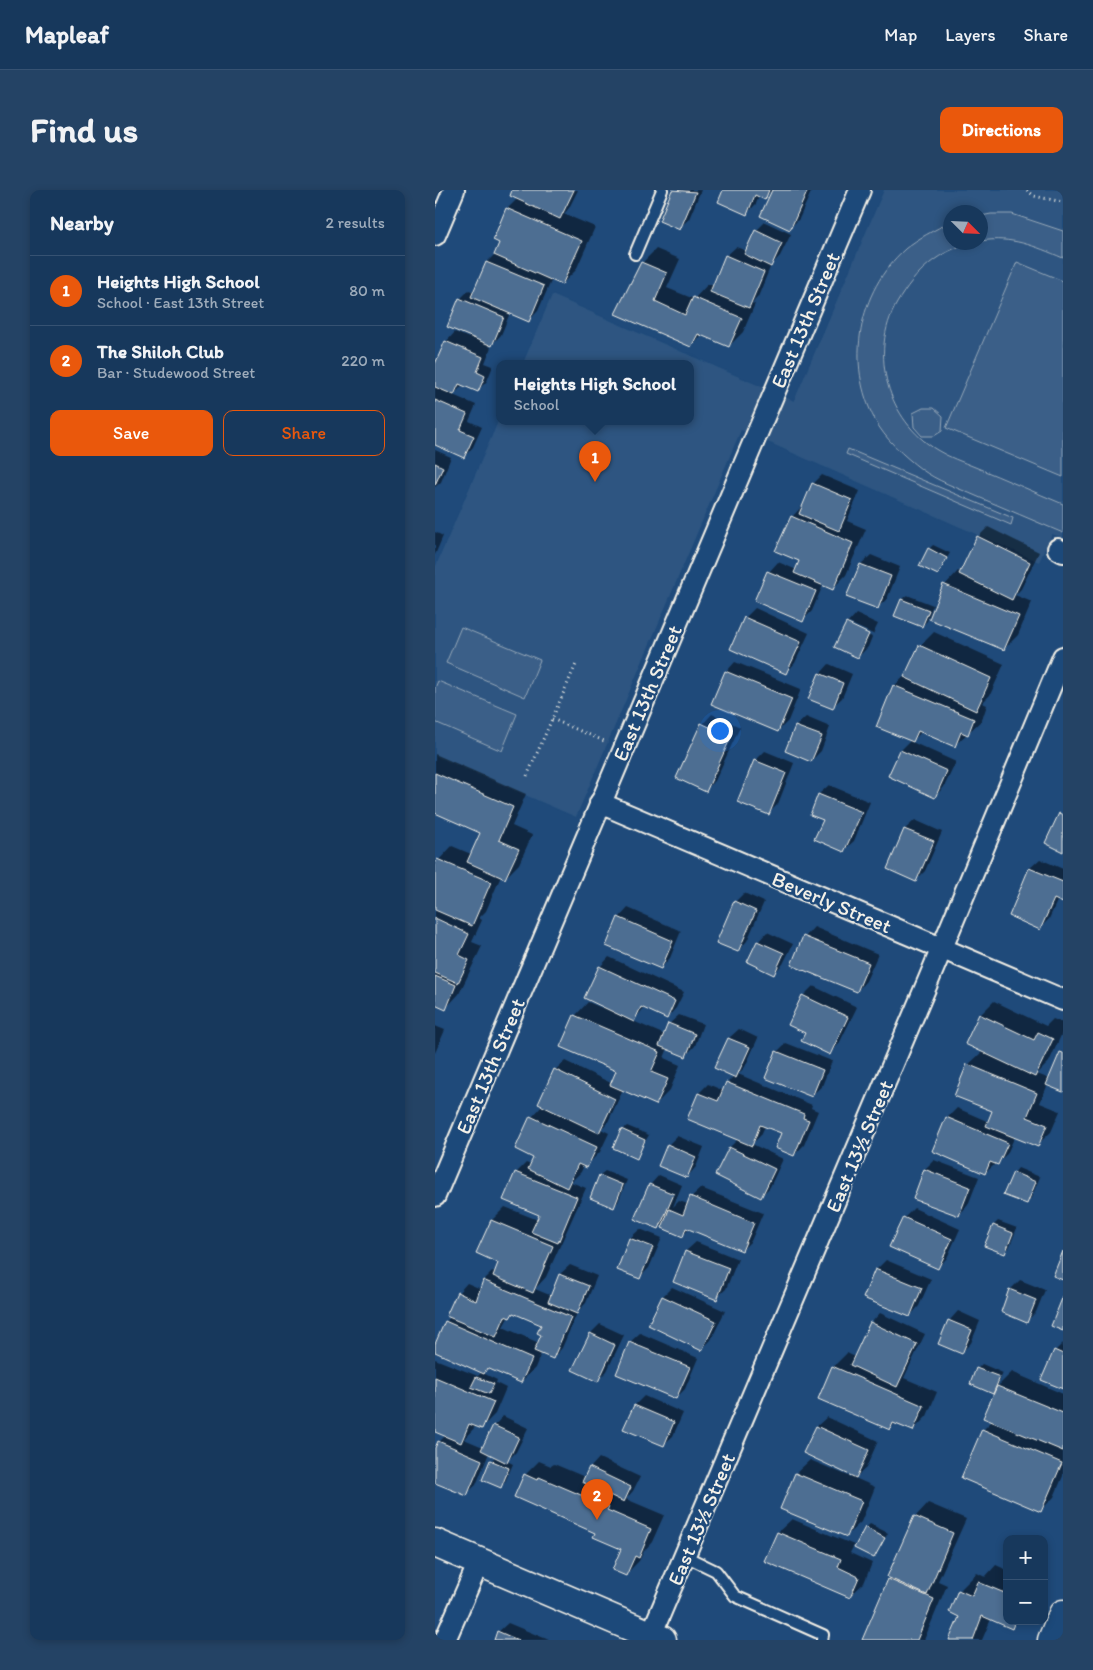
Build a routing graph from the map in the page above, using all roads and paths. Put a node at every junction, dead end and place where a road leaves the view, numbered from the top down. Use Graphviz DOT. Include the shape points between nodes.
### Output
graph roads {
  1 [pos="454,190"];
  2 [pos="662,190"];
  3 [pos="860,190"];
  4 [pos="1027,190"];
  5 [pos="1063,202"];
  6 [pos="435,235"];
  7 [pos="635,254"];
  8 [pos="1063,656"];
  9 [pos="577,662"];
  10 [pos="552,718"];
  11 [pos="623,750"];
  12 [pos="527,776"];
  13 [pos="600,803"];
  14 [pos="942,949"];
  15 [pos="1063,1000"];
  16 [pos="435,1196"];
  17 [pos="435,1543"];
  18 [pos="685,1556"];
  19 [pos="479,1562"];
  20 [pos="1063,1614"];
  21 [pos="657,1638"];
  22 [pos="445,1640"];
  23 [pos="822,1640"];
  24 [pos="1052,1640"];
  1 -- 6 [label="street"];
  2 -- 7 [label="lane"];
  3 -- 11 [label="street, East 13th Street"];
  4 -- 5 [label="path" via="1035,196"];
  8 -- 14 [label="street, East 13½ Street"];
  9 -- 10 [label="path"];
  10 -- 11 [label="path"];
  10 -- 12 [label="path"];
  11 -- 13 [label="street, East 13th Street"];
  13 -- 14 [label="street, Beverly Street"];
  13 -- 16 [label="street, East 13th Street"];
  14 -- 15 [label="street, Beverly Street"];
  14 -- 18 [label="street, East 13½ Street"];
  17 -- 19 [label="main road"];
  18 -- 21 [label="street, East 13½ Street"];
  18 -- 23 [label="lane" via="716,1571 735,1596 823,1635"];
  19 -- 21 [label="main road"];
  19 -- 22 [label="street"];
  20 -- 24 [label="main road"];
}
